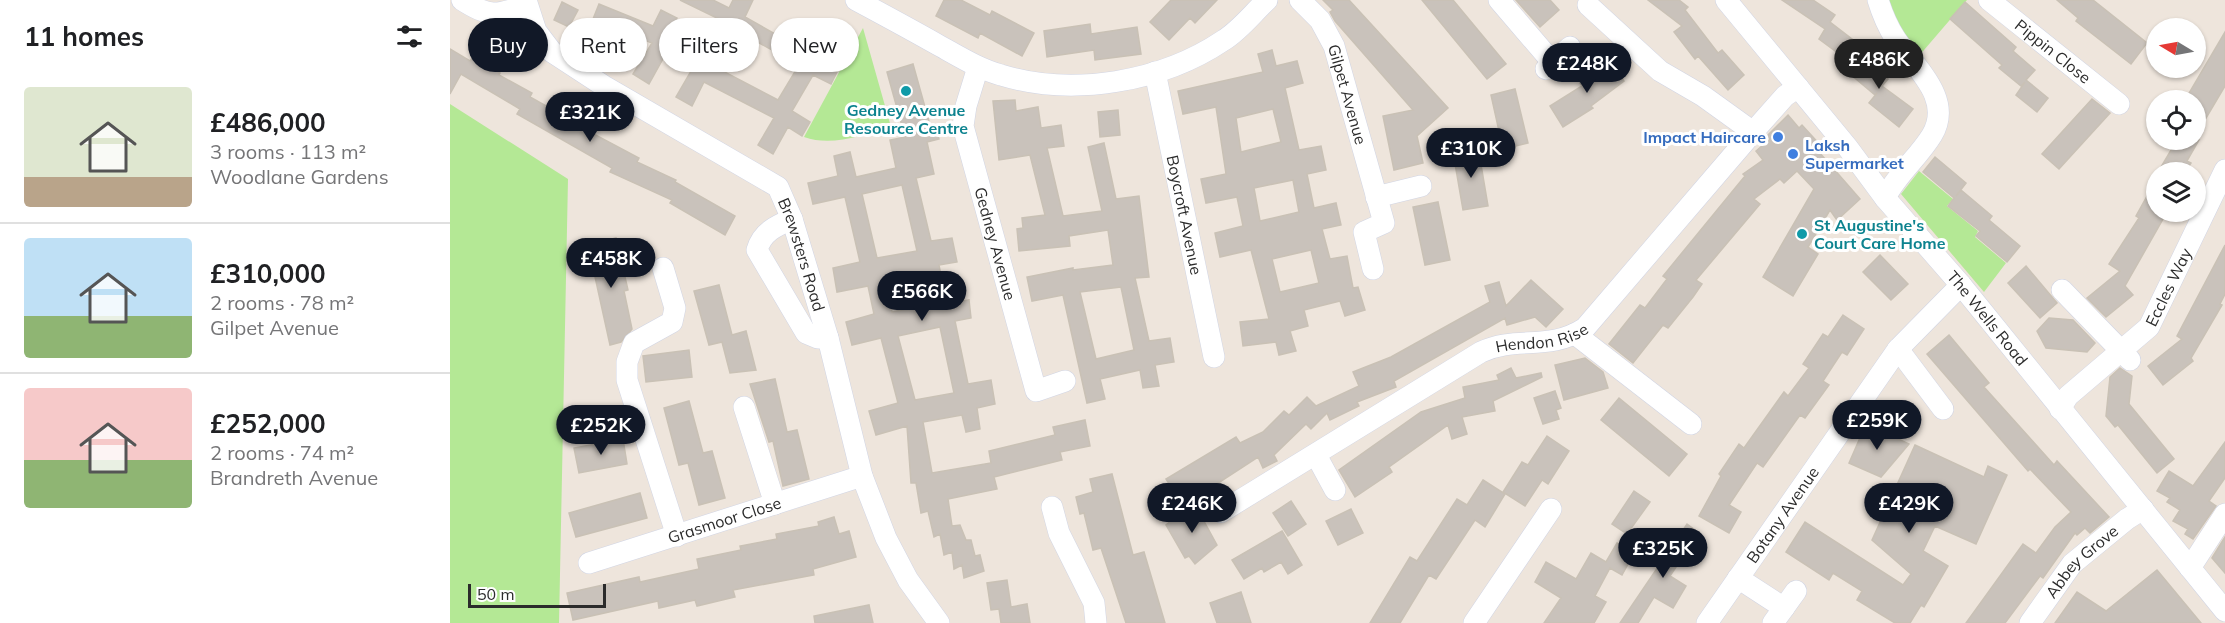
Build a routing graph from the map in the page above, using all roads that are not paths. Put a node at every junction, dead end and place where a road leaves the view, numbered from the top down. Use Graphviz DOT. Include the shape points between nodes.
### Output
graph roads {
  1 [pos="462,0"];
  2 [pos="856,0"];
  3 [pos="1267,0"];
  4 [pos="1300,0"];
  5 [pos="1499,0"];
  6 [pos="1726,0"];
  7 [pos="1878,0"];
  8 [pos="1989,0"];
  9 [pos="526,3"];
  10 [pos="1588,5"];
  11 [pos="1570,47"];
  12 [pos="978,67"];
  13 [pos="1155,72"];
  14 [pos="1798,87"];
  15 [pos="2119,104"];
  16 [pos="1753,132"];
  17 [pos="2225,170"];
  18 [pos="1421,186"];
  19 [pos="1376,197"];
  20 [pos="1885,198"];
  21 [pos="792,219"];
  22 [pos="663,268"];
  23 [pos="1373,269"];
  24 [pos="1961,285"];
  25 [pos="2062,290"];
  26 [pos="1575,334"];
  27 [pos="828,338"];
  28 [pos="1898,349"];
  29 [pos="2127,355"];
  30 [pos="1214,357"];
  31 [pos="1065,381"];
  32 [pos="744,407"];
  33 [pos="1943,409"];
  34 [pos="2060,409"];
  35 [pos="1691,424"];
  36 [pos="1316,455"];
  37 [pos="862,476"];
  38 [pos="1335,490"];
  39 [pos="775,504"];
  40 [pos="1052,507"];
  41 [pos="1551,509"];
  42 [pos="2143,509"];
  43 [pos="1221,512"];
  44 [pos="2225,514"];
  45 [pos="676,536"];
  46 [pos="589,563"];
  47 [pos="2190,568"];
  48 [pos="1738,578"];
  49 [pos="1784,608"];
  50 [pos="2225,611"];
  51 [pos="939,623"];
  52 [pos="1096,623"];
  53 [pos="1474,623"];
  54 [pos="1707,623"];
  55 [pos="2030,623"];
  1 -- 9 [label="street" via="481,12 498,15"];
  2 -- 12 [label="street"];
  3 -- 13 [label="street" via="1226,39 1196,57"];
  4 -- 19 [label="street, Gilpet Avenue" via="1320,20 1334,46"];
  5 -- 11 [label="street" via="1549,66"];
  6 -- 14 [label="street, The Wells Road"];
  7 -- 20 [label="street" via="1895,38 1935,94 1940,116 1935,137 1893,182"];
  8 -- 15 [label="street, Pippin Close" via="2065,66"];
  9 -- 21 [label="street, Brewsters Road" via="536,31 552,52 778,187"];
  10 -- 16 [label="street" via="1660,71"];
  12 -- 13 [label="street" via="1002,76 1061,85 1096,84"];
  12 -- 31 [label="street, Gedney Avenue" via="963,126 1026,356 1036,391"];
  13 -- 30 [label="street, Boycroft Avenue"];
  14 -- 16 [label="street, Hendon Rise"];
  14 -- 20 [label="street, The Wells Road"];
  16 -- 26 [label="street, Hendon Rise" via="1595,319"];
  17 -- 29 [label="street, Eccles Way" via="2149,327"];
  18 -- 19 [label="street"];
  19 -- 23 [label="street, Gilpet Avenue" via="1384,223 1364,232"];
  20 -- 24 [label="street, The Wells Road"];
  21 -- 27 [label="street, Brewsters Road"];
  21 -- 27 [label="street" via="771,229 757,250 806,333"];
  22 -- 45 [label="street" via="675,308 672,322 634,343 627,362 627,380"];
  24 -- 28 [label="street, Botany Avenue"];
  24 -- 34 [label="street, The Wells Road"];
  25 -- 29 [label="street"];
  26 -- 35 [label="street"];
  26 -- 36 [label="street, Hendon Rise" via="1556,342 1494,346"];
  27 -- 37 [label="street, Brewsters Road"];
  28 -- 33 [label="street"];
  28 -- 48 [label="street, Botany Avenue"];
  29 -- 34 [label="street, Eccles Way" via="2068,396"];
  32 -- 39 [label="street"];
  34 -- 42 [label="street, The Wells Road"];
  36 -- 38 [label="street"];
  36 -- 43 [label="street, Hendon Rise"];
  37 -- 39 [label="street, Grasmoor Close"];
  37 -- 51 [label="street, Brewsters Road" via="886,538 908,580"];
  39 -- 45 [label="street, Grasmoor Close"];
  40 -- 52 [label="street" via="1049,535 1094,603"];
  41 -- 53 [label="street"];
  42 -- 47 [label="street, The Wells Road"];
  42 -- 55 [label="street, Abbey Grove" via="2072,564"];
  44 -- 47 [label="street"];
  45 -- 46 [label="street, Grasmoor Close"];
  47 -- 50 [label="street, The Wells Road"];
  48 -- 49 [label="street, Botany Avenue"];
  48 -- 54 [label="street, Botany Avenue"];
}
